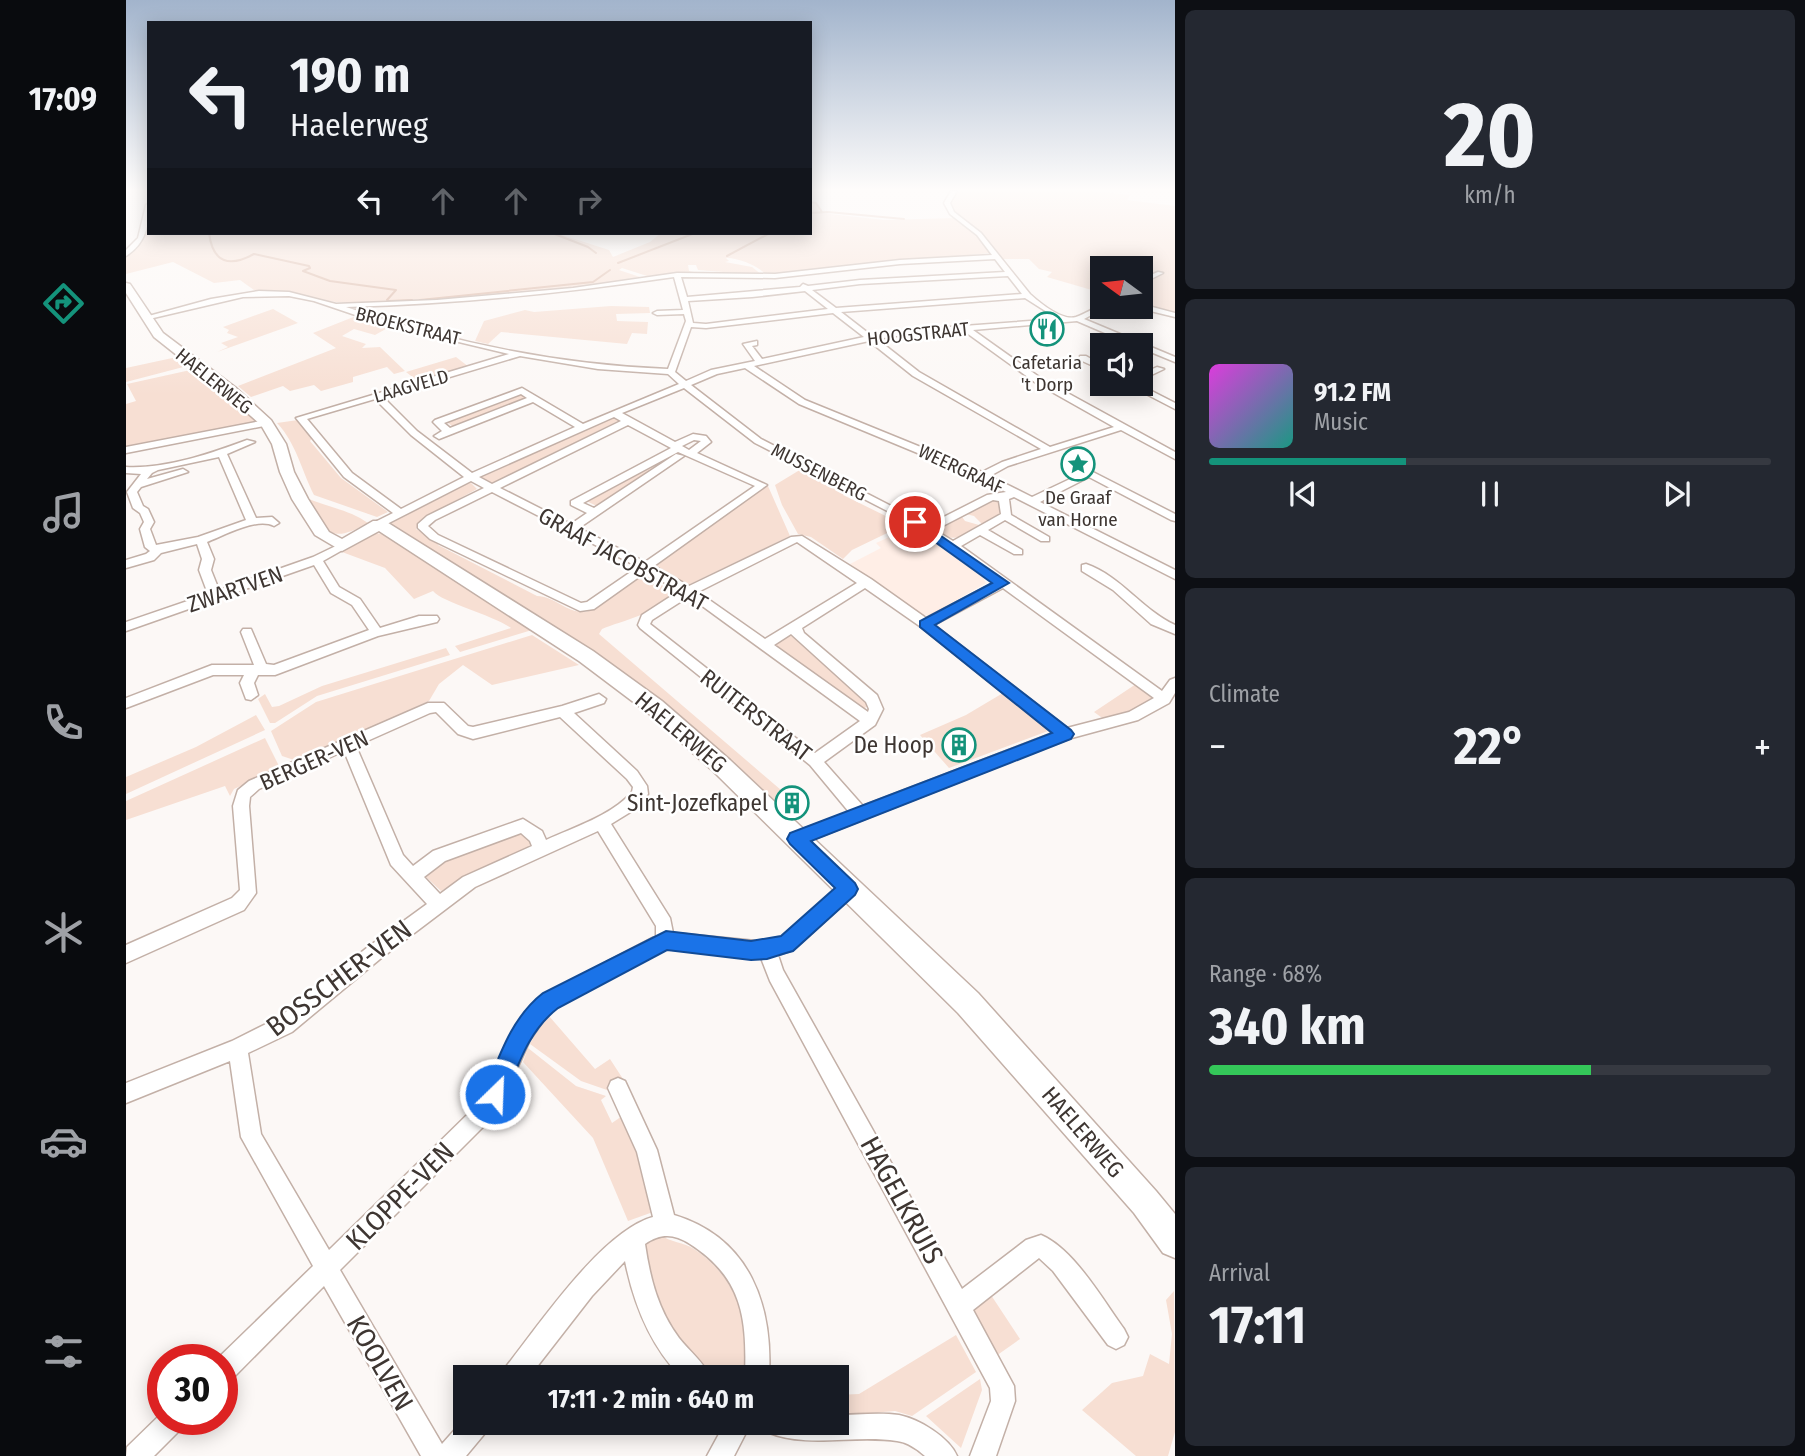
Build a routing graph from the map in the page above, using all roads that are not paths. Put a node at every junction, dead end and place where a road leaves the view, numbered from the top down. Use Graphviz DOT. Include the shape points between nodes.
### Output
graph roads {
  1 [pos="959,259"];
  2 [pos="998,259"];
  3 [pos="1160,273"];
  4 [pos="1010,274"];
  5 [pos="677,275"];
  6 [pos="790,275"];
  7 [pos="958,276"];
  8 [pos="1153,276"];
  9 [pos="915,279"];
  10 [pos="860,282"];
  11 [pos="967,284"];
  12 [pos="126,286"];
  13 [pos="923,286"];
  14 [pos="807,289"];
  15 [pos="867,290"];
  16 [pos="975,291"];
  17 [pos="930,294"];
  18 [pos="752,295"];
  19 [pos="1027,296"];
  20 [pos="874,298"];
  21 [pos="983,298"];
  22 [pos="685,299"];
  23 [pos="938,301"];
  24 [pos="759,303"];
  25 [pos="339,305"];
  26 [pos="882,306"];
  27 [pos="1153,309"];
  28 [pos="766,310"];
  29 [pos="835,310"];
  30 [pos="687,312"];
  31 [pos="1090,312"];
  32 [pos="657,313"];
  33 [pos="1175,315"];
  34 [pos="149,317"];
  35 [pos="773,318"];
  36 [pos="1078,318"];
  37 [pos="1066,320"];
  38 [pos="689,325"];
  39 [pos="965,328"];
  40 [pos="1112,333"];
  41 [pos="871,338"];
  42 [pos="754,343"];
  43 [pos="1153,351"];
  44 [pos="520,354"];
  45 [pos="1083,358"];
  46 [pos="1175,360"];
  47 [pos="761,362"];
  48 [pos="1090,362"];
  49 [pos="747,365"];
  50 [pos="1160,369"];
  51 [pos="671,372"];
  52 [pos="1153,372"];
  53 [pos="685,383"];
  54 [pos="1153,391"];
  55 [pos="1153,393"];
  56 [pos="377,396"];
  57 [pos="535,398"];
  58 [pos="1175,403"];
  59 [pos="615,413"];
  60 [pos="628,421"];
  61 [pos="266,423"];
  62 [pos="1122,427"];
  63 [pos="583,428"];
  64 [pos="449,433"];
  65 [pos="250,442"];
  66 [pos="425,442"];
  67 [pos="126,450"];
  68 [pos="683,450"];
  69 [pos="1049,450"];
  70 [pos="218,454"];
  71 [pos="1175,456"];
  72 [pos="126,470"];
  73 [pos="148,471"];
  74 [pos="183,472"];
  75 [pos="982,476"];
  76 [pos="471,477"];
  77 [pos="140,484"];
  78 [pos="490,488"];
  79 [pos="1008,496"];
  80 [pos="1031,502"];
  81 [pos="595,513"];
  82 [pos="400,514"];
  83 [pos="1005,516"];
  84 [pos="1175,518"];
  85 [pos="252,522"];
  86 [pos="274,523"];
  87 [pos="379,524"];
  88 [pos="572,528"];
  89 [pos="927,530"];
  90 [pos="981,531"];
  91 [pos="1045,539"];
  92 [pos="201,540"];
  93 [pos="342,546"];
  94 [pos="953,546"];
  95 [pos="158,550"];
  96 [pos="1018,552"];
  97 [pos="317,560"];
  98 [pos="126,564"];
  99 [pos="645,566"];
  100 [pos="1086,568"];
  101 [pos="1175,575"];
  102 [pos="867,582"];
  103 [pos="1002,583"];
  104 [pos="687,592"];
  105 [pos="215,596"];
  106 [pos="433,619"];
  107 [pos="925,624"];
  108 [pos="795,626"];
  109 [pos="126,627"];
  110 [pos="1175,630"];
  111 [pos="247,632"];
  112 [pos="377,632"];
  113 [pos="766,645"];
  114 [pos="257,669"];
  115 [pos="1175,683"];
  116 [pos="251,695"];
  117 [pos="599,699"];
  118 [pos="1164,699"];
  119 [pos="126,703"];
  120 [pos="563,711"];
  121 [pos="870,720"];
  122 [pos="1066,734"];
  123 [pos="349,746"];
  124 [pos="816,761"];
  125 [pos="860,814"];
  126 [pos="601,822"];
  127 [pos="796,839"];
  128 [pos="542,849"];
  129 [pos="412,877"];
  130 [pos="849,889"];
  131 [pos="438,904"];
  132 [pos="666,940"];
  133 [pos="767,950"];
  134 [pos="126,954"];
  135 [pos="238,1048"];
  136 [pos="618,1088"];
  137 [pos="126,1093"];
  138 [pos="1145,1202"];
  139 [pos="666,1224"];
  140 [pos="1175,1225"];
  141 [pos="633,1237"];
  142 [pos="1175,1241"];
  143 [pos="326,1269"];
  144 [pos="960,1305"];
  145 [pos="1116,1337"];
  146 [pos="238,1355"];
  147 [pos="524,1365"];
  148 [pos="688,1365"];
  149 [pos="758,1365"];
  150 [pos="849,1428"];
  151 [pos="157,1435"];
  152 [pos="467,1435"];
  153 [pos="732,1435"];
  154 [pos="136,1456"];
  155 [pos="435,1456"];
  156 [pos="449,1456"];
  157 [pos="720,1456"];
  158 [pos="944,1456"];
  159 [pos="983,1456"];
  1 -- 6 [label="street"];
  2 -- 4 [label="street"];
  3 -- 8 [label="street"];
  4 -- 7 [label="street"];
  4 -- 19 [label="street"];
  5 -- 6 [label="street"];
  5 -- 22 [label="street"];
  5 -- 25 [label="street" via="437,302"];
  6 -- 14 [label="street"];
  7 -- 9 [label="street"];
  7 -- 11 [label="street"];
  9 -- 10 [label="street"];
  9 -- 13 [label="street"];
  10 -- 14 [label="street"];
  10 -- 15 [label="street"];
  12 -- 34 [label="street, HAELERWEG"];
  14 -- 18 [label="street"];
  14 -- 29 [label="street"];
  16 -- 21 [label="street"];
  17 -- 23 [label="street"];
  18 -- 22 [label="street"];
  18 -- 24 [label="street"];
  19 -- 21 [label="street"];
  19 -- 37 [label="street"];
  20 -- 26 [label="street"];
  21 -- 23 [label="street"];
  22 -- 30 [label="street"];
  23 -- 26 [label="street"];
  25 -- 34 [label="street, BROEKSTRAAT" via="273,293"];
  25 -- 44 [label="street, BROEKSTRAAT" via="383,321"];
  26 -- 29 [label="street"];
  27 -- 33 [label="street"];
  28 -- 35 [label="street"];
  29 -- 35 [label="street"];
  29 -- 41 [label="street"];
  30 -- 32 [label="street"];
  30 -- 38 [label="street"];
  31 -- 36 [label="street, HOOGSTRAAT"];
  34 -- 61 [label="street, HAELERWEG" via="165,342"];
  35 -- 38 [label="street"];
  36 -- 37 [label="street, HOOGSTRAAT"];
  36 -- 40 [label="street"];
  37 -- 39 [label="street, HOOGSTRAAT"];
  38 -- 51 [label="street"];
  39 -- 41 [label="street, HOOGSTRAAT"];
  39 -- 62 [label="street" via="999,354"];
  41 -- 47 [label="street, HOOGSTRAAT"];
  41 -- 69 [label="street" via="916,374"];
  42 -- 47 [label="street" via="747,344"];
  43 -- 46 [label="street"];
  44 -- 51 [label="street, BROEKSTRAAT" via="617,371"];
  44 -- 56 [label="street, LAAGVELD"];
  45 -- 48 [label="street"];
  47 -- 49 [label="street, HOOGSTRAAT"];
  49 -- 53 [label="street, HOOGSTRAAT"];
  49 -- 75 [label="street, WEERGRAAF" via="802,402"];
  50 -- 52 [label="street"];
  51 -- 53 [label="street, MUSSENBERG"];
  53 -- 59 [label="street, HOOGSTRAAT"];
  53 -- 89 [label="street, MUSSENBERG" via="758,441"];
  54 -- 58 [label="street"];
  55 -- 58 [label="street"];
  56 -- 66 [label="street, GRAAF JACOBSTRAAT"];
  56 -- 82 [label="street, LAAGVELD" via="301,418 348,475"];
  57 -- 63 [label="street"];
  57 -- 64 [label="street"];
  57 -- 64 [label="street" via="522,391 438,422"];
  59 -- 60 [label="street"];
  59 -- 63 [label="street, HOOGSTRAAT"];
  60 -- 68 [label="street"];
  60 -- 78 [label="street"];
  61 -- 67 [label="street"];
  61 -- 93 [label="street, HAELERWEG" via="300,499 323,535"];
  62 -- 69 [label="street"];
  62 -- 71 [label="street"];
  63 -- 76 [label="street, HOOGSTRAAT"];
  64 -- 66 [label="street"];
  65 -- 70 [label="street"];
  66 -- 76 [label="street, GRAAF JACOBSTRAAT"];
  68 -- 81 [label="street"];
  68 -- 81 [label="street" via="575,503"];
  68 -- 99 [label="street" via="762,485"];
  69 -- 75 [label="street"];
  70 -- 73 [label="street"];
  70 -- 85 [label="street" via="224,457"];
  72 -- 73 [label="street"];
  73 -- 77 [label="street"];
  74 -- 77 [label="street"];
  75 -- 79 [label="street, WEERGRAAF"];
  76 -- 78 [label="street, GRAAF JACOBSTRAAT"];
  76 -- 82 [label="street, HOOGSTRAAT"];
  77 -- 95 [label="street" via="132,492 149,522 145,529 152,547"];
  78 -- 88 [label="street, GRAAF JACOBSTRAAT"];
  78 -- 99 [label="street" via="422,526 434,537 580,607 590,606"];
  79 -- 80 [label="street, WEERGRAAF"];
  79 -- 83 [label="street"];
  79 -- 89 [label="street" via="991,497"];
  80 -- 84 [label="street" via="1083,474 1097,476"];
  80 -- 101 [label="street, WEERGRAAF"];
  81 -- 88 [label="street"];
  82 -- 87 [label="street"];
  83 -- 90 [label="street"];
  83 -- 91 [label="street"];
  85 -- 86 [label="street"];
  85 -- 92 [label="street"];
  87 -- 93 [label="street"];
  87 -- 127 [label="street, HAELERWEG" via="586,656 655,707"];
  88 -- 99 [label="street, GRAAF JACOBSTRAAT"];
  89 -- 94 [label="street, MUSSENBERG"];
  90 -- 94 [label="street"];
  90 -- 96 [label="street"];
  92 -- 95 [label="street"];
  92 -- 105 [label="street"];
  93 -- 97 [label="street, ZWARTVEN"];
  94 -- 103 [label="street, MUSSENBERG"];
  95 -- 98 [label="street"];
  97 -- 105 [label="street, ZWARTVEN"];
  97 -- 112 [label="street" via="335,590 355,602"];
  99 -- 104 [label="street, GRAAF JACOBSTRAAT"];
  100 -- 110 [label="street" via="1117,587 1155,621"];
  102 -- 104 [label="street" via="802,539 795,539"];
  102 -- 107 [label="street"];
  102 -- 108 [label="street"];
  103 -- 107 [label="street"];
  103 -- 118 [label="street, MUSSENBERG"];
  104 -- 113 [label="street, GRAAF JACOBSTRAAT"];
  104 -- 124 [label="street, RUITERSTRAAT" via="646,618 644,625"];
  105 -- 109 [label="street, ZWARTVEN"];
  106 -- 112 [label="street" via="390,633"];
  107 -- 122 [label="street"];
  108 -- 113 [label="street"];
  108 -- 121 [label="street" via="798,635 872,699 876,709"];
  111 -- 114 [label="street"];
  112 -- 114 [label="street" via="275,670"];
  113 -- 121 [label="street, GRAAF JACOBSTRAAT"];
  114 -- 116 [label="street" via="247,683"];
  114 -- 119 [label="street" via="212,670"];
  115 -- 118 [label="street"];
  117 -- 120 [label="street, BERGER-VEN"];
  118 -- 122 [label="street" via="1133,716"];
  120 -- 123 [label="street, BERGER-VEN" via="473,733 463,730 446,710 428,708"];
  120 -- 126 [label="street" via="640,786 632,803"];
  121 -- 124 [label="street"];
  122 -- 125 [label="street"];
  123 -- 129 [label="street" via="393,852"];
  123 -- 134 [label="street, BERGER-VEN" via="254,785 243,794 248,893 238,904"];
  124 -- 125 [label="street, RUITERSTRAAT"];
  125 -- 127 [label="street"];
  126 -- 128 [label="street, BOSSCHER-VEN"];
  126 -- 132 [label="street" via="664,924"];
  127 -- 130 [label="street, HAELERWEG"];
  128 -- 129 [label="street" via="536,836 523,826 439,856"];
  128 -- 131 [label="street, BOSSCHER-VEN" via="469,882"];
  129 -- 131 [label="street"];
  130 -- 133 [label="street" via="786,944"];
  130 -- 138 [label="street, HAELERWEG" via="968,1003"];
  131 -- 135 [label="street, BOSSCHER-VEN" via="285,1025"];
  132 -- 133 [label="street"];
  132 -- 143 [label="street, KLOPPE-VEN" via="551,1000 535,1013 478,1118"];
  133 -- 144 [label="street, HAGELKRUIS" via="776,975"];
  135 -- 137 [label="street, BOSSCHER-VEN"];
  135 -- 143 [label="street" via="251,1138"];
  136 -- 139 [label="street" via="647,1150"];
  138 -- 140 [label="street, HAELERWEG"];
  138 -- 142 [label="street, HAELERWEG"];
  139 -- 141 [label="street"];
  139 -- 149 [label="street" via="698,1236 724,1256 749,1293 759,1340"];
  141 -- 147 [label="street"];
  141 -- 148 [label="street" via="640,1286 652,1321"];
  143 -- 146 [label="street, KLOPPE-VEN"];
  143 -- 155 [label="street, KOOLVEN"];
  144 -- 145 [label="street" via="1041,1245 1062,1263"];
  144 -- 159 [label="street, HAGELKRUIS" via="1002,1385 1003,1401"];
  150 -- 158 [label="street" via="899,1428 926,1440"];
  151 -- 154 [label="street"];
  152 -- 156 [label="street"];
  153 -- 157 [label="street"];
}
